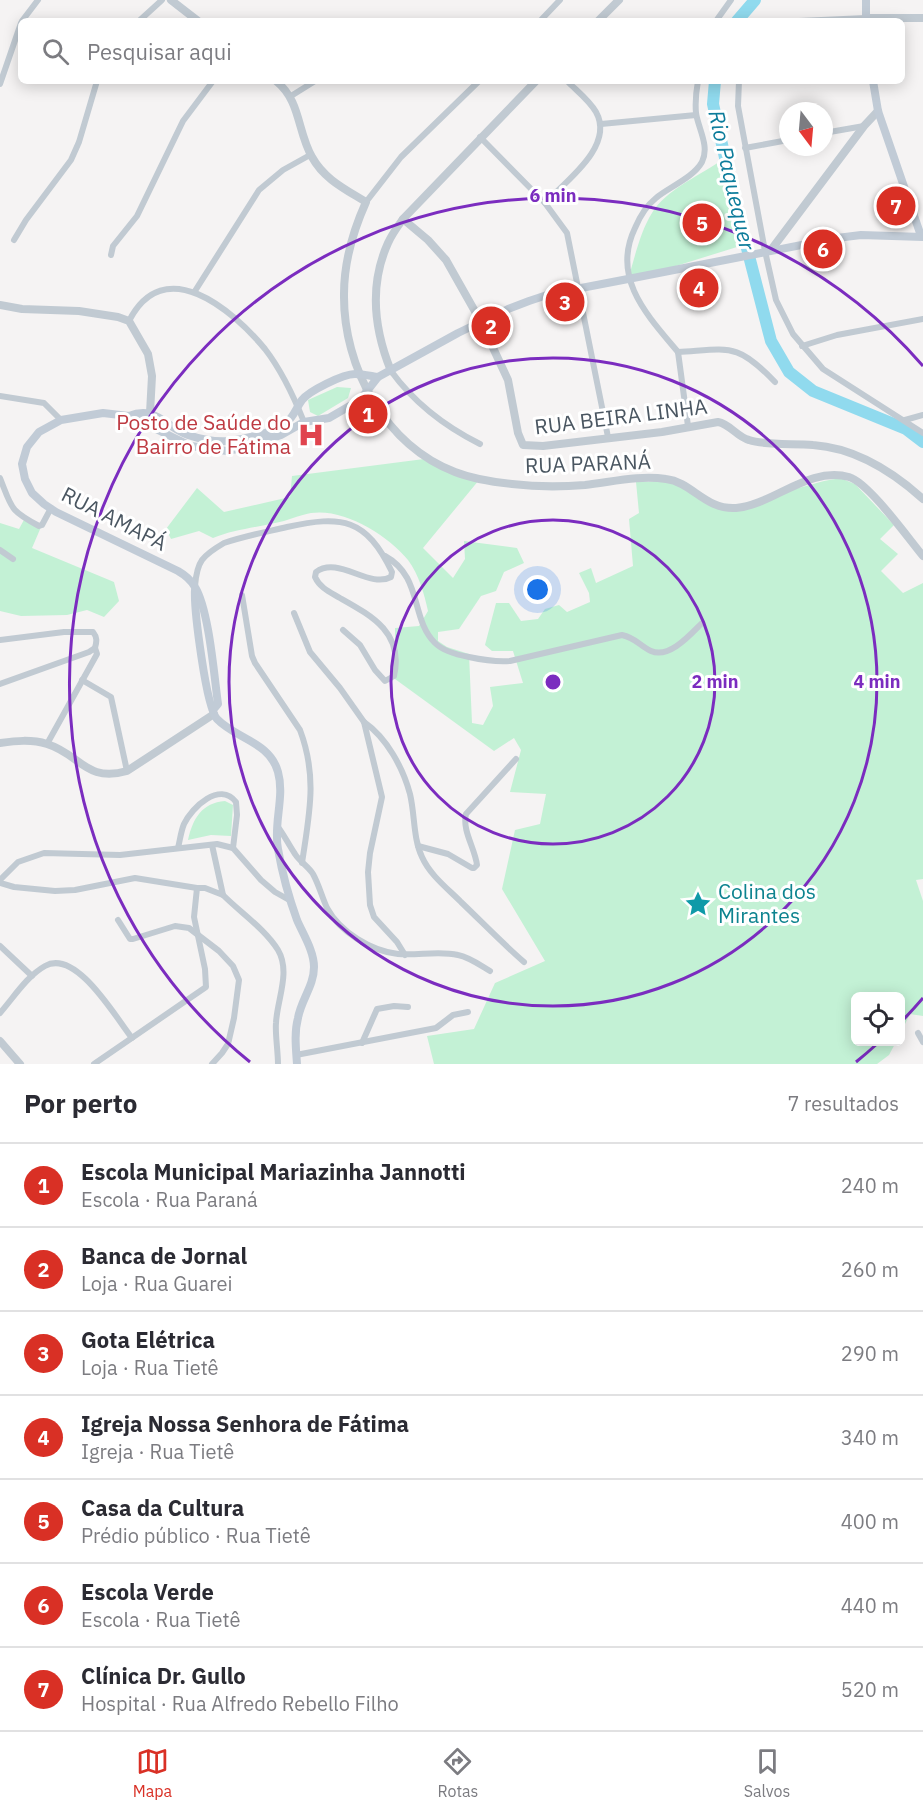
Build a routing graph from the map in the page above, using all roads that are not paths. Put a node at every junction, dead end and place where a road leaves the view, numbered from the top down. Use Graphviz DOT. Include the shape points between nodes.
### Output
graph roads {
  1 [pos="38,0"];
  2 [pos="162,0"];
  3 [pos="171,0"];
  4 [pos="560,0"];
  5 [pos="619,0"];
  6 [pos="866,0"];
  7 [pos="727,1"];
  8 [pos="25,18"];
  9 [pos="142,18"];
  10 [pos="194,18"];
  11 [pos="543,18"];
  12 [pos="601,18"];
  13 [pos="718,18"];
  14 [pos="866,18"];
  15 [pos="905,18"];
  16 [pos="923,18"];
  17 [pos="18,33"];
  18 [pos="0,84"];
  19 [pos="96,84"];
  20 [pos="211,84"];
  21 [pos="279,84"];
  22 [pos="310,84"];
  23 [pos="476,84"];
  24 [pos="533,84"];
  25 [pos="570,84"];
  26 [pos="698,84"];
  27 [pos="739,84"];
  28 [pos="874,84"];
  29 [pos="291,96"];
  30 [pos="878,111"];
  31 [pos="696,115"];
  32 [pos="601,124"];
  33 [pos="864,126"];
  34 [pos="833,132"];
  35 [pos="480,137"];
  36 [pos="779,142"];
  37 [pos="745,148"];
  38 [pos="310,155"];
  39 [pos="366,202"];
  40 [pos="545,203"];
  41 [pos="403,219"];
  42 [pos="922,237"];
  43 [pos="14,240"];
  44 [pos="764,252"];
  45 [pos="111,255"];
  46 [pos="628,279"];
  47 [pos="579,289"];
  48 [pos="195,291"];
  49 [pos="0,305"];
  50 [pos="923,319"];
  51 [pos="129,321"];
  52 [pos="482,322"];
  53 [pos="802,346"];
  54 [pos="678,352"];
  55 [pos="391,371"];
  56 [pos="360,375"];
  57 [pos="378,377"];
  58 [pos="775,382"];
  59 [pos="368,391"];
  60 [pos="0,396"];
  61 [pos="298,407"];
  62 [pos="150,413"];
  63 [pos="923,415"];
  64 [pos="129,416"];
  65 [pos="159,418"];
  66 [pos="61,420"];
  67 [pos="905,420"];
  68 [pos="304,423"];
  69 [pos="688,426"];
  70 [pos="154,427"];
  71 [pos="280,431"];
  72 [pos="923,433"];
  73 [pos="608,437"];
  74 [pos="185,439"];
  75 [pos="227,441"];
  76 [pos="480,444"];
  77 [pos="227,450"];
  78 [pos="0,478"];
  79 [pos="923,499"];
  80 [pos="51,508"];
  81 [pos="0,550"];
  82 [pos="385,556"];
  83 [pos="923,556"];
  84 [pos="13,559"];
  85 [pos="195,586"];
  86 [pos="242,595"];
  87 [pos="294,613"];
  88 [pos="701,624"];
  89 [pos="343,630"];
  90 [pos="0,640"];
  91 [pos="95,648"];
  92 [pos="82,680"];
  93 [pos="0,684"];
  94 [pos="213,712"];
  95 [pos="364,722"];
  96 [pos="0,743"];
  97 [pos="47,744"];
  98 [pos="516,759"];
  99 [pos="127,771"];
  100 [pos="278,826"];
  101 [pos="212,845"];
  102 [pos="418,846"];
  103 [pos="178,848"];
  104 [pos="233,848"];
  105 [pos="302,863"];
  106 [pos="0,882"];
  107 [pos="197,888"];
  108 [pos="223,895"];
  109 [pos="291,901"];
  110 [pos="118,920"];
  111 [pos="196,933"];
  112 [pos="0,946"];
  113 [pos="405,955"];
  114 [pos="524,962"];
  115 [pos="490,971"];
  116 [pos="32,976"];
  117 [pos="408,1007"];
  118 [pos="468,1012"];
  119 [pos="0,1013"];
  120 [pos="918,1033"];
  121 [pos="132,1038"];
  122 [pos="0,1041"];
  123 [pos="923,1041"];
  124 [pos="362,1043"];
  125 [pos="297,1060"];
  126 [pos="20,1064"];
  127 [pos="94,1064"];
  128 [pos="212,1064"];
  129 [pos="278,1064"];
  1 -- 8 [label="street"];
  2 -- 9 [label="street"];
  3 -- 10 [label="street"];
  4 -- 11 [label="street"];
  5 -- 12 [label="street"];
  6 -- 14 [label="main road"];
  7 -- 13 [label="street"];
  15 -- 16 [label="street"];
  17 -- 18 [label="street"];
  19 -- 43 [label="street" via="75,152"];
  20 -- 45 [label="street" via="183,121 137,216"];
  21 -- 29 [label="street"];
  22 -- 29 [label="street"];
  23 -- 39 [label="street" via="400,157"];
  24 -- 35 [label="street"];
  25 -- 32 [label="street" via="591,105"];
  26 -- 31 [label="street"];
  27 -- 37 [label="street"];
  28 -- 30 [label="main road"];
  29 -- 38 [label="street"];
  30 -- 33 [label="street"];
  30 -- 42 [label="main road"];
  31 -- 32 [label="street"];
  31 -- 46 [label="street" via="705,152 702,162 641,214 626,254"];
  32 -- 40 [label="street" via="598,144"];
  33 -- 34 [label="street"];
  33 -- 44 [label="street"];
  35 -- 40 [label="street"];
  35 -- 41 [label="street"];
  36 -- 37 [label="street"];
  37 -- 44 [label="street"];
  38 -- 39 [label="street" via="333,182"];
  38 -- 48 [label="street" via="259,190"];
  39 -- 56 [label="street, RUA PARANÁ" via="354,229 344,294 345,318"];
  40 -- 47 [label="street" via="567,234"];
  41 -- 52 [label="street" via="446,260"];
  41 -- 55 [label="street" via="388,242 375,311"];
  42 -- 44 [label="main road" via="861,235"];
  44 -- 46 [label="main road"];
  44 -- 53 [label="street" via="776,300"];
  46 -- 47 [label="main road"];
  46 -- 54 [label="street" via="646,313"];
  47 -- 52 [label="main road" via="529,301"];
  47 -- 73 [label="street"];
  48 -- 51 [label="street" via="164,290 152,294 135,309"];
  48 -- 61 [label="street" via="238,320 265,349"];
  49 -- 51 [label="street" via="79,311"];
  50 -- 53 [label="street" via="837,335"];
  51 -- 62 [label="street" via="148,354 152,376"];
  52 -- 55 [label="main road"];
  52 -- 73 [label="street, RUA BEIRA LINHA" via="508,380 520,442 543,446"];
  53 -- 67 [label="street" via="823,369"];
  54 -- 58 [label="street" via="736,351 754,361"];
  54 -- 69 [label="street"];
  55 -- 57 [label="main road"];
  55 -- 76 [label="street" via="434,417"];
  56 -- 57 [label="main road"];
  56 -- 59 [label="street, RUA PARANÁ"];
  56 -- 61 [label="main road" via="336,380 303,399"];
  57 -- 59 [label="main road"];
  59 -- 68 [label="main road" via="329,418"];
  59 -- 83 [label="street, RUA PARANÁ" via="397,433 431,460 483,480 549,487 634,478 667,479 711,503 736,508 801,482 850,477 878,501"];
  60 -- 66 [label="street" via="44,403"];
  61 -- 68 [label="street"];
  61 -- 71 [label="main road"];
  62 -- 64 [label="main road, RUA AMAPÁ"];
  62 -- 65 [label="main road"];
  63 -- 67 [label="street"];
  64 -- 66 [label="main road, RUA AMAPÁ" via="103,413"];
  64 -- 70 [label="main road, RUA AMAPÁ"];
  65 -- 70 [label="main road"];
  65 -- 74 [label="main road"];
  66 -- 80 [label="main road, RUA AMAPÁ" via="39,432 27,447 22,464 32,493"];
  67 -- 72 [label="street"];
  68 -- 71 [label="main road"];
  69 -- 73 [label="street, RUA BEIRA LINHA"];
  69 -- 79 [label="street, RUA BEIRA LINHA" via="718,422 749,440 839,449 882,467"];
  70 -- 74 [label="main road, RUA AMAPÁ"];
  71 -- 75 [label="main road"];
  71 -- 77 [label="main road" via="248,447"];
  74 -- 75 [label="main road"];
  74 -- 77 [label="main road" via="212,450"];
  75 -- 77 [label="main road"];
  78 -- 80 [label="street" via="12,508 22,517 39,526"];
  80 -- 85 [label="main road, RUA AMAPÁ" via="178,571"];
  81 -- 84 [label="street"];
  82 -- 85 [label="street" via="358,528 322,520 224,543 197,567"];
  82 -- 88 [label="street" via="396,562 410,582 435,644 461,656 510,661 622,635 633,637 655,653 680,643"];
  82 -- 89 [label="street" via="392,572 391,578 385,580 334,567 320,568 315,577 323,588 360,610 389,634 394,649 394,676 385,681 379,676 360,645"];
  85 -- 94 [label="main road" via="202,601 206,650 218,704"];
  86 -- 105 [label="street" via="255,663 305,741 312,798"];
  87 -- 95 [label="street" via="310,652"];
  90 -- 91 [label="street" via="93,632"];
  91 -- 92 [label="street" via="98,654"];
  91 -- 93 [label="street"];
  92 -- 97 [label="street"];
  92 -- 99 [label="street" via="111,697"];
  94 -- 99 [label="street"];
  94 -- 100 [label="main road" via="225,726 267,752 273,761 280,784"];
  95 -- 102 [label="street" via="375,730 404,777"];
  95 -- 113 [label="street" via="382,796 370,853 370,905 381,926"];
  96 -- 97 [label="street"];
  97 -- 99 [label="street" via="98,773"];
  98 -- 102 [label="street" via="466,814 466,830 476,857 474,868 448,854"];
  100 -- 105 [label="street"];
  100 -- 109 [label="main road" via="277,847"];
  101 -- 103 [label="street"];
  101 -- 104 [label="street"];
  101 -- 108 [label="street"];
  102 -- 114 [label="street" via="436,877"];
  103 -- 104 [label="street" via="184,823 204,801 221,793 232,797 237,807"];
  103 -- 106 [label="street" via="120,855 44,853 18,862"];
  104 -- 109 [label="street" via="261,880"];
  105 -- 113 [label="street" via="317,881 328,908 343,928 381,950"];
  106 -- 107 [label="street" via="56,891 135,879"];
  107 -- 108 [label="street"];
  107 -- 111 [label="street"];
  108 -- 129 [label="street" via="270,940 282,961 275,1025"];
  109 -- 125 [label="main road" via="314,967 313,981 298,1018"];
  110 -- 111 [label="street" via="130,939 175,926 189,927"];
  111 -- 121 [label="street" via="206,987"];
  111 -- 128 [label="street" via="233,966 239,980 228,1044"];
  112 -- 116 [label="street"];
  113 -- 115 [label="street" via="460,955"];
  116 -- 119 [label="street"];
  116 -- 121 [label="street" via="54,963 80,972"];
  117 -- 124 [label="street" via="377,1009"];
  118 -- 124 [label="street" via="453,1015 436,1028"];
  120 -- 123 [label="street"];
  121 -- 127 [label="street"];
  122 -- 126 [label="street"];
  124 -- 125 [label="street"];
}
